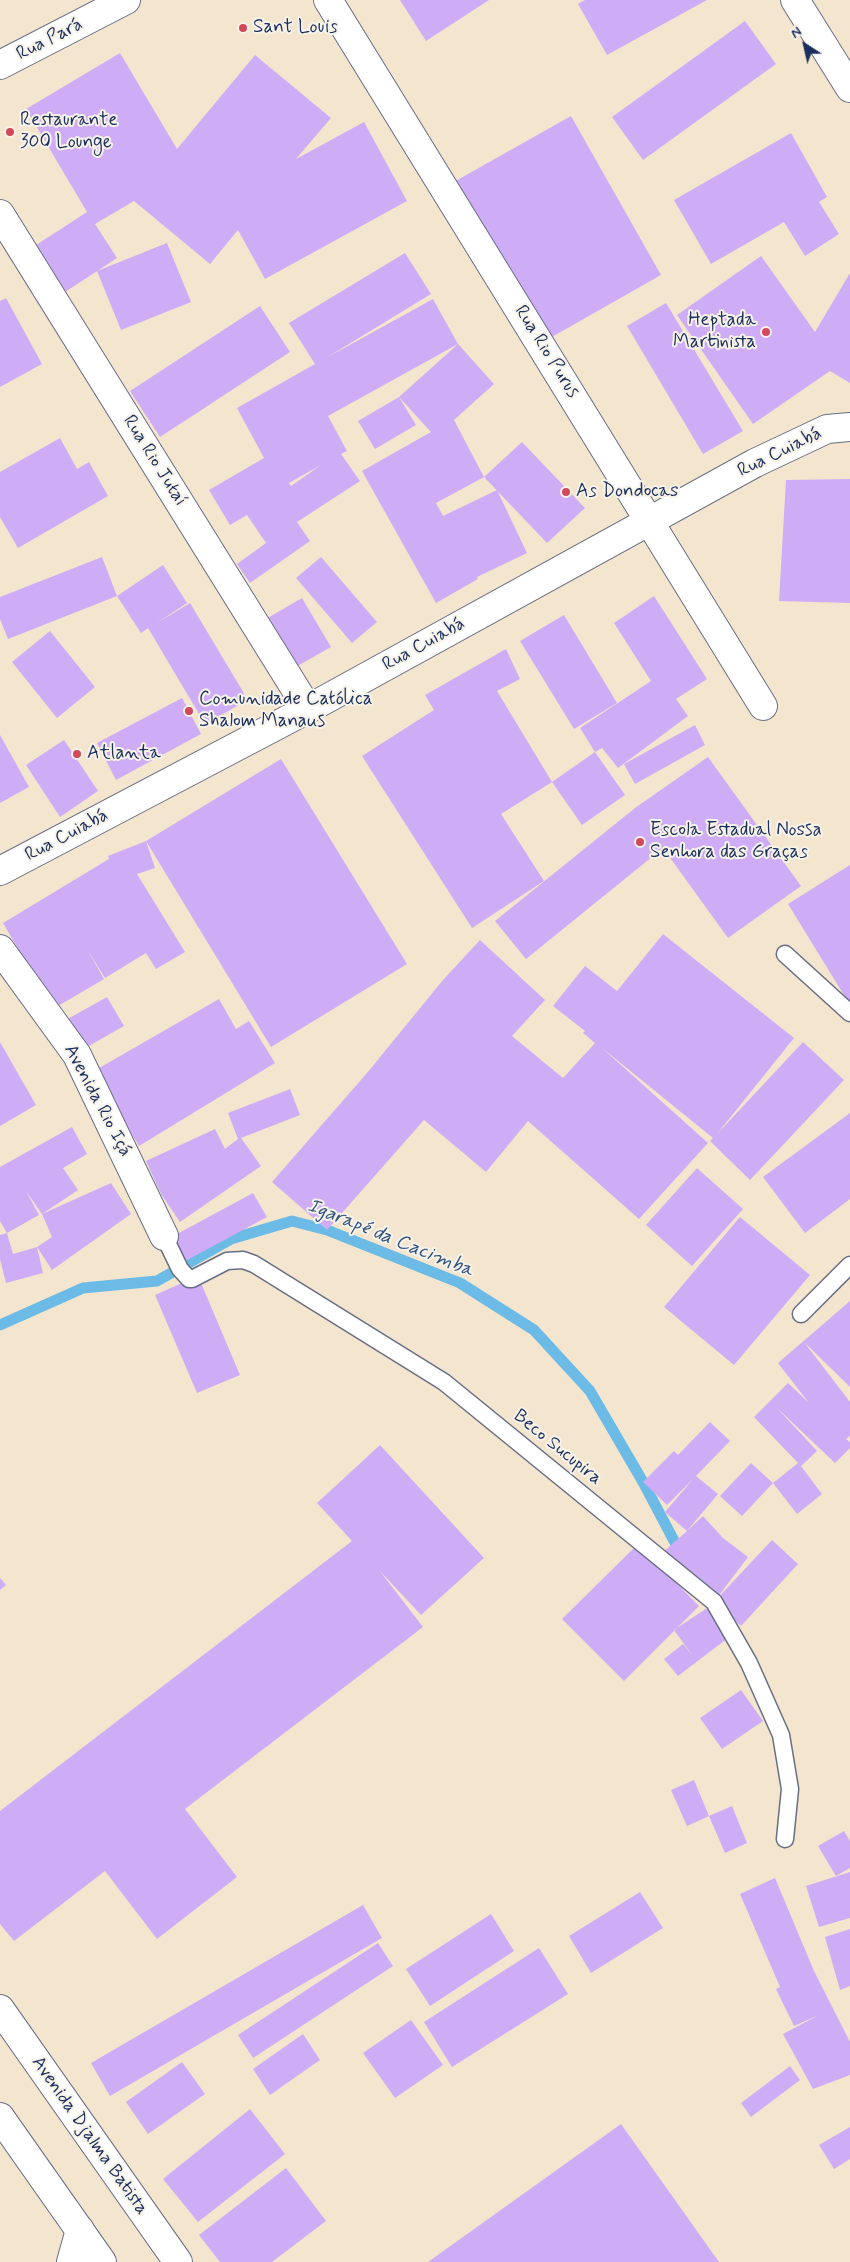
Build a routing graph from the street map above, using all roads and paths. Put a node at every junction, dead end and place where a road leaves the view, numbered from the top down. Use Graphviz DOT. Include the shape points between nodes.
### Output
graph roads {
  1 [pos="126,0"];
  2 [pos="328,0"];
  3 [pos="795,0"];
  4 [pos="0,65"];
  5 [pos="850,88"];
  6 [pos="0,214"];
  7 [pos="850,427"];
  8 [pos="651,522"];
  9 [pos="763,706"];
  10 [pos="308,709"];
  11 [pos="0,871"];
  12 [pos="0,949"];
  13 [pos="785,954"];
  14 [pos="850,1013"];
  15 [pos="169,1247"];
  16 [pos="850,1265"];
  17 [pos="800,1314"];
  18 [pos="785,1839"];
  19 [pos="0,2009"];
  20 [pos="0,2117"];
  21 [pos="80,2230"];
  22 [pos="71,2262"];
  23 [pos="102,2262"];
  24 [pos="178,2262"];
  1 -- 4 [label="street, Rua Pará"];
  2 -- 8 [label="street, Rua Rio Purus"];
  3 -- 5 [label="street"];
  6 -- 10 [label="street, Rua Rio Jutaí"];
  7 -- 8 [label="street, Rua Cuiabá" via="827,429 784,449"];
  8 -- 9 [label="street, Rua Rio Purus"];
  8 -- 10 [label="street, Rua Cuiabá"];
  10 -- 11 [label="street, Rua Cuiabá"];
  12 -- 15 [label="street, Avenida Rio Içá" via="77,1056"];
  13 -- 14 [label="lane"];
  15 -- 18 [label="lane, Beco Sucupira" via="189,1279 235,1260 254,1264 444,1382 714,1602 749,1663 781,1735 790,1789"];
  16 -- 17 [label="lane"];
  19 -- 24 [label="street, Avenida Djalma Batista"];
  20 -- 21 [label="street"];
  21 -- 22 [label="street"];
  21 -- 23 [label="street"];
}
